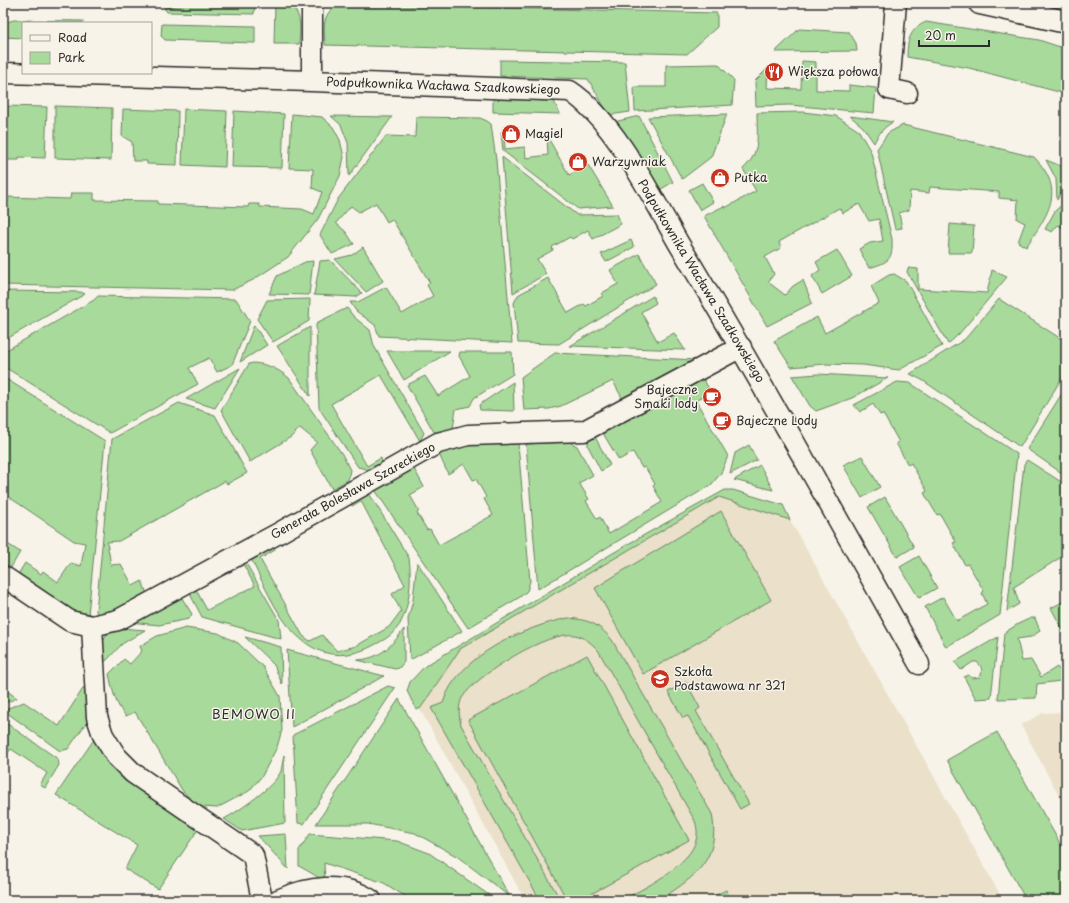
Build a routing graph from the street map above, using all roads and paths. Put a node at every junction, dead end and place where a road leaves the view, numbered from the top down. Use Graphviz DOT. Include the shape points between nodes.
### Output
graph roads {
  1 [pos="312,3"];
  2 [pos="896,3"];
  3 [pos="980,3"];
  4 [pos="1066,22"];
  5 [pos="3,73"];
  6 [pos="22,73"];
  7 [pos="42,74"];
  8 [pos="312,81"];
  9 [pos="907,93"];
  10 [pos="742,347"];
  11 [pos="3,576"];
  12 [pos="92,626"];
  13 [pos="919,664"];
  14 [pos="262,900"];
  15 [pos="278,900"];
  16 [pos="371,900"];
  1 -- 8 [label="street"];
  2 -- 9 [label="street" via="889,89"];
  3 -- 4 [label="street"];
  5 -- 6 [label="street, Podpułkownika Wacława Szadkowskiego"];
  7 -- 8 [label="street, Podpułkownika Wacława Szadkowskiego"];
  8 -- 10 [label="street, Podpułkownika Wacława Szadkowskiego" via="570,91 585,103 612,133"];
  10 -- 12 [label="street, Generała Bolesława Szareckiego" via="584,431 468,435 438,443 118,620"];
  10 -- 13 [label="street, Podpułkownika Wacława Szadkowskiego"];
  11 -- 12 [label="street, Generała Bolesława Szareckiego" via="70,621"];
  12 -- 14 [label="street" via="97,717 102,735 116,756 134,773 253,855"];
  15 -- 16 [label="street" via="295,892 326,887 360,892"];
}
